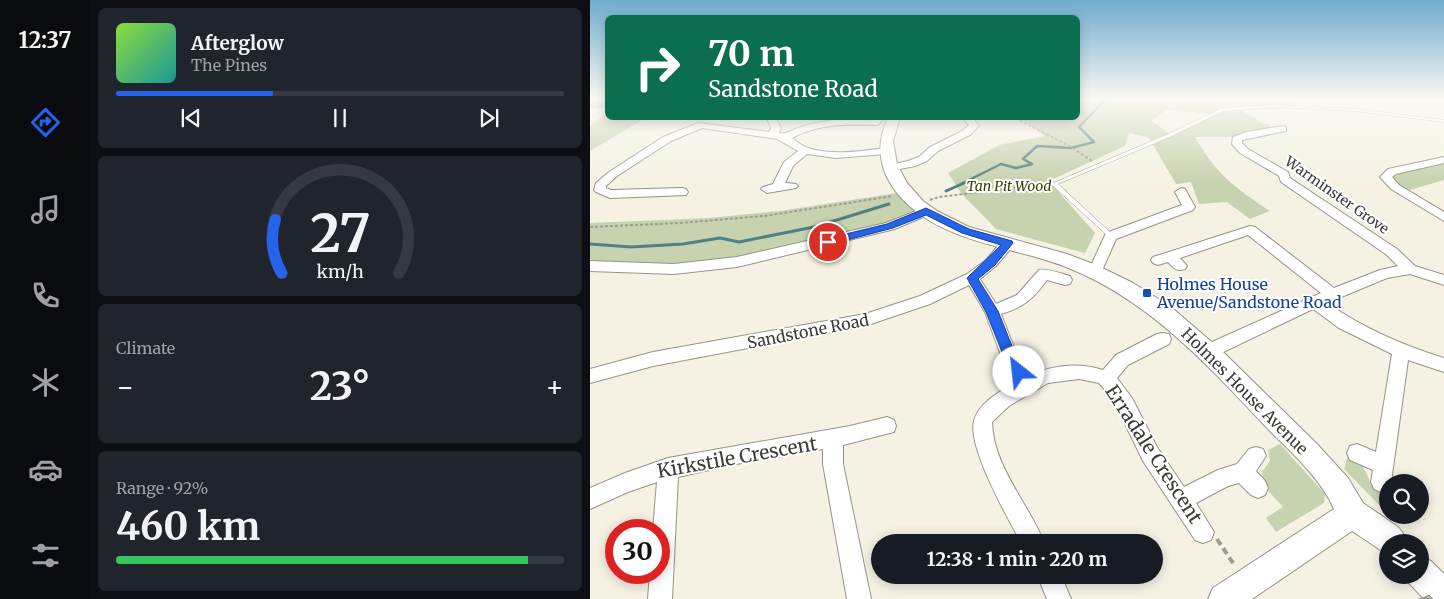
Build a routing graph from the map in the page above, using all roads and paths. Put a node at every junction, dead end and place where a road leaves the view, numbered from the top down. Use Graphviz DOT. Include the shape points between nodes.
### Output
graph roads {
  1 [pos="690,127"];
  2 [pos="730,127"];
  3 [pos="776,127"];
  4 [pos="811,127"];
  5 [pos="883,127"];
  6 [pos="973,127"];
  7 [pos="1032,127"];
  8 [pos="1186,127"];
  9 [pos="1282,129"];
  10 [pos="772,136"];
  11 [pos="784,138"];
  12 [pos="805,151"];
  13 [pos="888,159"];
  14 [pos="1444,160"];
  15 [pos="1098,164"];
  16 [pos="691,181"];
  17 [pos="1054,184"];
  18 [pos="792,186"];
  19 [pos="595,192"];
  20 [pos="1181,192"];
  21 [pos="917,203"];
  22 [pos="1444,217"];
  23 [pos="590,227"];
  24 [pos="1110,236"];
  25 [pos="1008,243"];
  26 [pos="1169,261"];
  27 [pos="590,266"];
  28 [pos="1410,269"];
  29 [pos="1095,272"];
  30 [pos="972,278"];
  31 [pos="1065,280"];
  32 [pos="1444,280"];
  33 [pos="1332,294"];
  34 [pos="1316,303"];
  35 [pos="992,311"];
  36 [pos="1164,339"];
  37 [pos="1209,351"];
  38 [pos="1401,351"];
  39 [pos="1444,365"];
  40 [pos="590,376"];
  41 [pos="1106,379"];
  42 [pos="1028,386"];
  43 [pos="887,426"];
  44 [pos="832,440"];
  45 [pos="1357,453"];
  46 [pos="1256,456"];
  47 [pos="668,468"];
  48 [pos="1243,472"];
  49 [pos="1258,488"];
  50 [pos="590,499"];
  51 [pos="1182,499"];
  52 [pos="1353,513"];
  53 [pos="1203,532"];
  54 [pos="1029,534"];
  55 [pos="1383,534"];
  56 [pos="1429,581"];
  57 [pos="1052,584"];
  58 [pos="1231,595"];
  59 [pos="1444,597"];
  60 [pos="660,599"];
  61 [pos="859,599"];
  62 [pos="1059,599"];
  1 -- 19 [label="street" via="667,138 604,180"];
  2 -- 10 [label="street"];
  3 -- 10 [label="street"];
  4 -- 11 [label="street"];
  5 -- 13 [label="street"];
  6 -- 13 [label="street" via="917,162"];
  7 -- 15 [label="path"];
  8 -- 15 [label="lane"];
  9 -- 28 [label="street, Warminster Grove" via="1246,135 1237,139 1237,144 1392,252"];
  10 -- 11 [label="street"];
  11 -- 12 [label="street"];
  12 -- 13 [label="street"];
  12 -- 18 [label="street" via="788,164 772,187"];
  13 -- 21 [label="street"];
  14 -- 22 [label="street" via="1392,172 1386,177 1395,187"];
  15 -- 17 [label="lane"];
  16 -- 19 [label="street" via="679,197"];
  17 -- 21 [label="path" via="939,197"];
  17 -- 24 [label="lane"];
  20 -- 24 [label="street" via="1189,207"];
  21 -- 23 [label="path" via="680,224"];
  21 -- 25 [label="street, Holmes House Avenue" via="966,231"];
  21 -- 27 [label="street" via="890,226 737,262 607,272"];
  24 -- 29 [label="street"];
  25 -- 29 [label="street, Holmes House Avenue" via="1053,255"];
  25 -- 30 [label="street, Sandstone Road"];
  26 -- 33 [label="street" via="1250,230"];
  28 -- 32 [label="street"];
  28 -- 33 [label="street" via="1386,273"];
  29 -- 37 [label="street, Holmes House Avenue" via="1157,307"];
  30 -- 35 [label="street"];
  30 -- 40 [label="street, Sandstone Road" via="925,300 865,320 653,359"];
  31 -- 35 [label="street" via="1044,274 1023,300 1011,307"];
  33 -- 34 [label="street"];
  34 -- 37 [label="street"];
  34 -- 38 [label="street" via="1345,324"];
  35 -- 42 [label="street" via="1010,358"];
  36 -- 41 [label="street" via="1147,356 1122,360"];
  37 -- 52 [label="street, Holmes House Avenue" via="1337,485"];
  38 -- 39 [label="street"];
  38 -- 45 [label="street" via="1382,474"];
  41 -- 42 [label="street, Erradale Crescent" via="1091,374 1061,373 1048,375"];
  41 -- 51 [label="street, Erradale Crescent" via="1116,389 1151,456"];
  42 -- 54 [label="street, Erradale Crescent" via="989,412 983,421 983,437 1010,501"];
  43 -- 44 [label="street, Kirkstile Crescent"];
  44 -- 47 [label="street, Kirkstile Crescent"];
  44 -- 61 [label="street" via="833,464"];
  46 -- 48 [label="street"];
  47 -- 50 [label="street, Kirkstile Crescent"];
  47 -- 60 [label="street"];
  48 -- 49 [label="street"];
  48 -- 51 [label="street" via="1225,477"];
  51 -- 53 [label="street, Erradale Crescent"];
  52 -- 55 [label="street, Holmes House Avenue"];
  52 -- 58 [label="street"];
  53 -- 58 [label="path" via="1211,530"];
  56 -- 59 [label="street"];
  57 -- 62 [label="street"];
}
